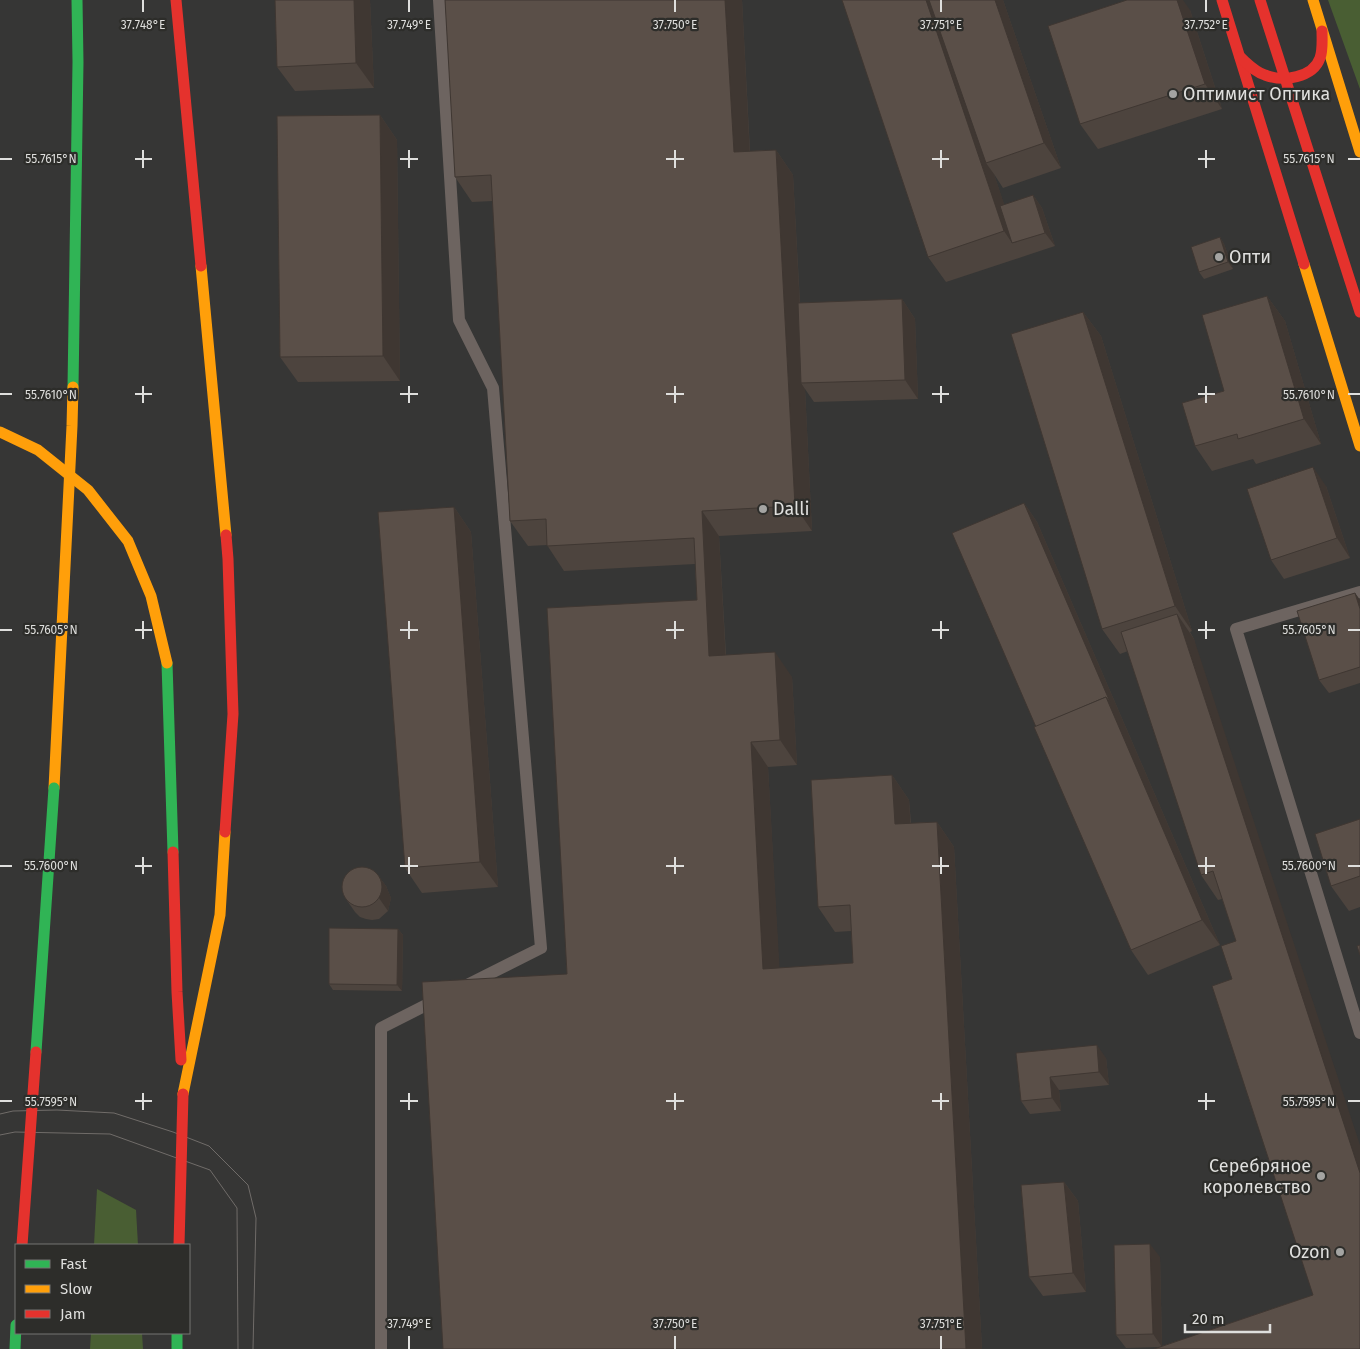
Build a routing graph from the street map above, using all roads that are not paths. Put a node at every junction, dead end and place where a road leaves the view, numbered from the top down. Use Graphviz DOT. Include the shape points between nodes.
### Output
graph roads {
  1 [pos="77,0"];
  2 [pos="176,0"];
  3 [pos="439,0"];
  4 [pos="1222,0"];
  5 [pos="1260,0"];
  6 [pos="1313,0"];
  7 [pos="1321,24"];
  8 [pos="1240,57"];
  9 [pos="1360,152"];
  10 [pos="1360,312"];
  11 [pos="0,432"];
  12 [pos="1360,446"];
  13 [pos="1360,592"];
  14 [pos="1360,1034"];
  15 [pos="183,1094"];
  16 [pos="22,1244"];
  17 [pos="179,1244"];
  18 [pos="15,1334"];
  19 [pos="177,1334"];
  20 [pos="14,1349"];
  21 [pos="177,1349"];
  22 [pos="381,1349"];
  1 -- 16 [label="main road, bridge" via="72,426 54,788"];
  2 -- 15 [label="main road" via="228,559 233,714 220,915"];
  3 -- 22 [label="lane" via="458,320 493,388 541,948 381,1028"];
  4 -- 8 [label="main road"];
  5 -- 10 [label="main road, bridge"];
  6 -- 7 [label="main road"];
  7 -- 8 [label="main road" via="1320,60 1309,72 1276,78 1259,73"];
  7 -- 9 [label="main road"];
  8 -- 12 [label="main road"];
  11 -- 15 [label="main road, bridge" via="38,450 88,490 128,541 151,596 167,663"];
  13 -- 14 [label="lane" via="1236,629"];
  15 -- 17 [label="main road, bridge"];
  18 -- 20 [label="main road"];
  19 -- 21 [label="main road"];
}
